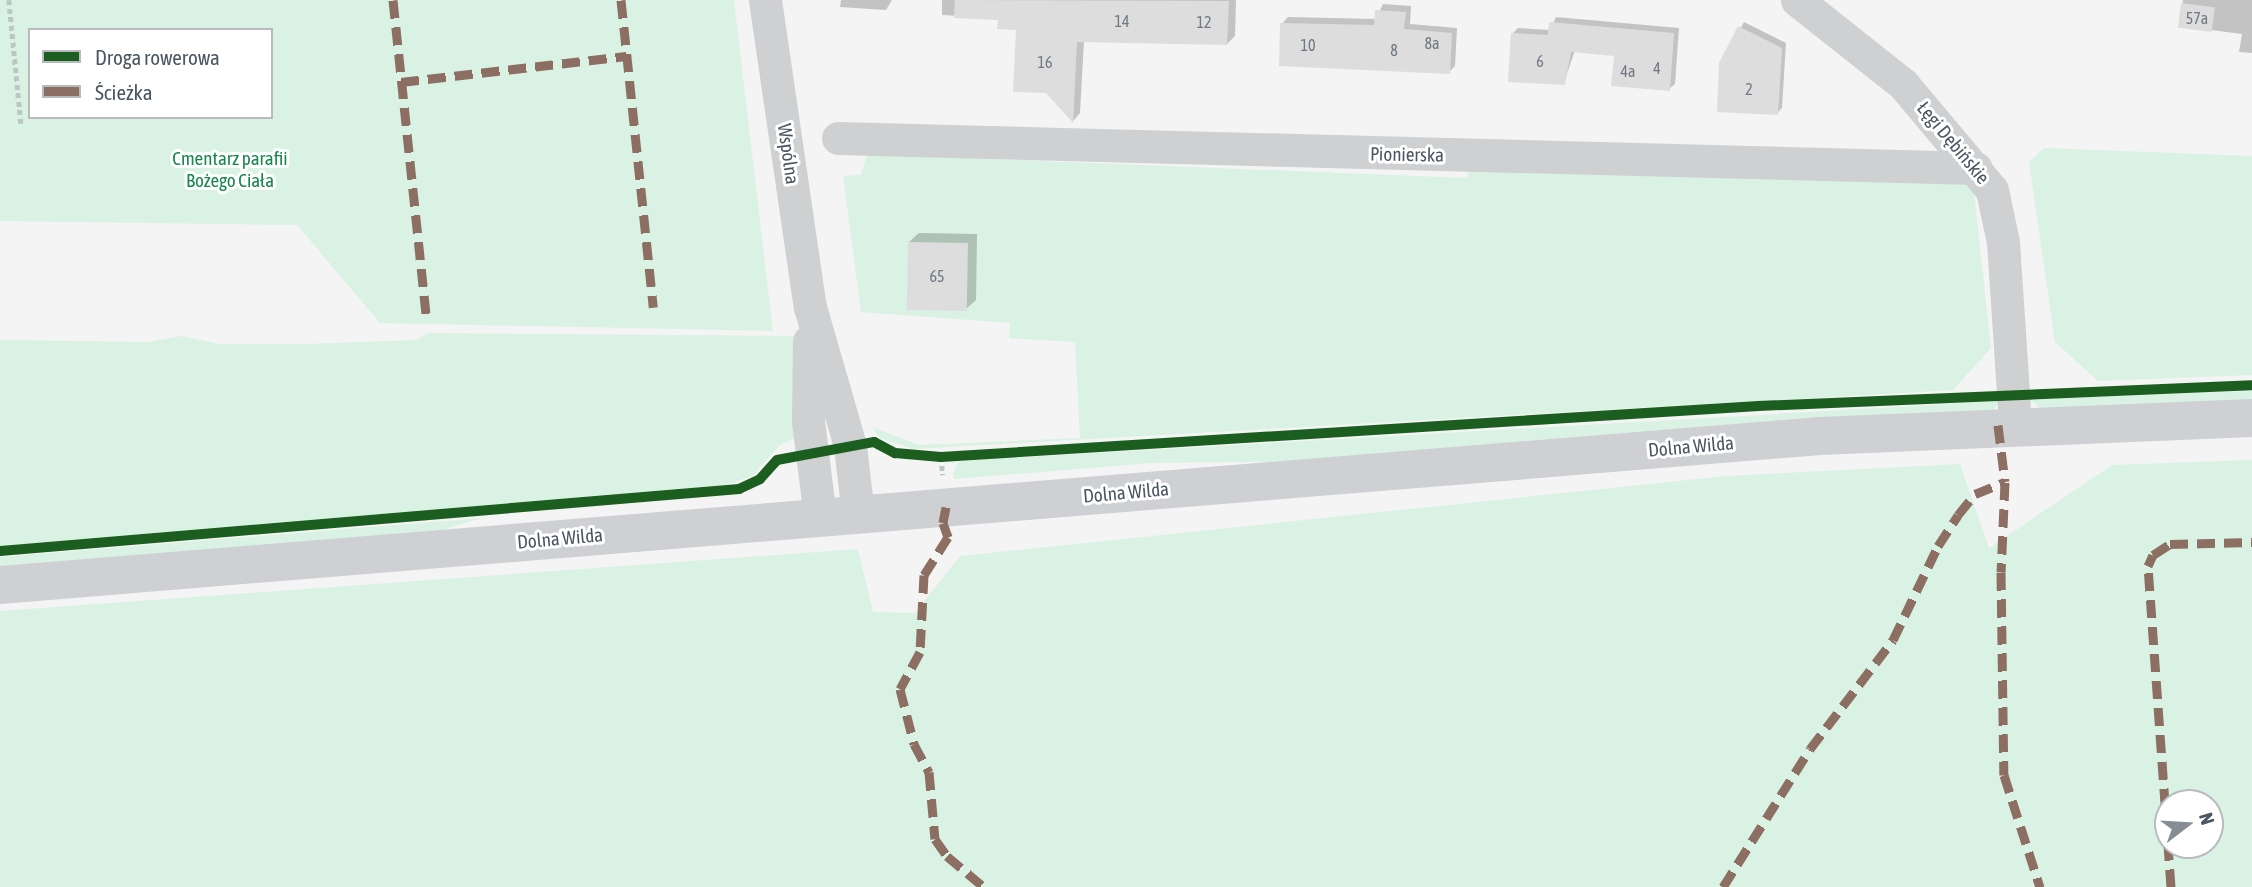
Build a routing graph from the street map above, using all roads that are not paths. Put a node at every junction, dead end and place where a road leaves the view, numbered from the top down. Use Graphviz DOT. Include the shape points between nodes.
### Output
graph roads {
  1 [pos="765,0"];
  2 [pos="1797,0"];
  3 [pos="838,138"];
  4 [pos="1976,168"];
  5 [pos="810,307"];
  6 [pos="2252,418"];
  7 [pos="2015,424"];
  8 [pos="858,514"];
  9 [pos="820,517"];
  10 [pos="0,585"];
  1 -- 5 [label="street, Wspólna"];
  2 -- 4 [label="street, Łęgi Dębińskie" via="1903,84"];
  3 -- 4 [label="street, Pionierska"];
  4 -- 7 [label="street, Łęgi Dębińskie" via="1992,190 2003,242"];
  5 -- 8 [label="street, Wspólna" via="850,446"];
  5 -- 9 [label="street, Wspólna" via="808,421"];
  6 -- 7 [label="main road, Dolna Wilda"];
  7 -- 8 [label="main road, Dolna Wilda"];
  8 -- 9 [label="main road, Dolna Wilda"];
  9 -- 10 [label="main road, Dolna Wilda"];
}
